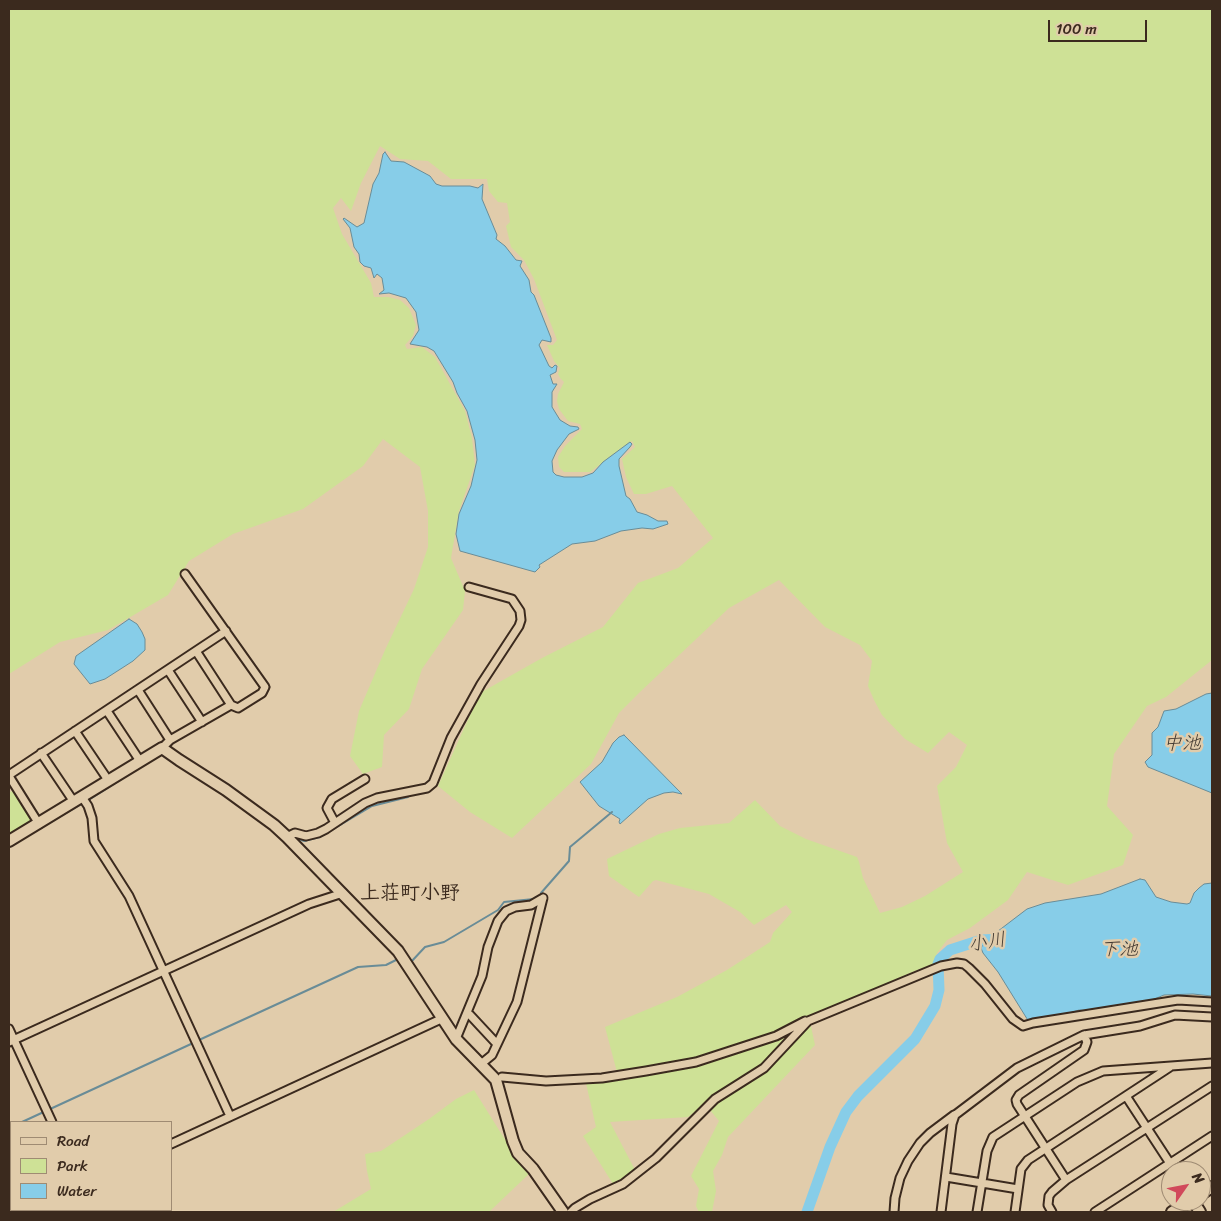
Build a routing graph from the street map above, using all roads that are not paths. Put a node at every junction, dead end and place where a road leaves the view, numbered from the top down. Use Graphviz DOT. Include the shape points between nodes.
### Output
graph roads {
  1 [pos="185,574"];
  2 [pos="469,587"];
  3 [pos="226,631"];
  4 [pos="196,651"];
  5 [pos="168,670"];
  6 [pos="138,690"];
  7 [pos="231,705"];
  8 [pos="107,711"];
  9 [pos="202,722"];
  10 [pos="75,731"];
  11 [pos="170,740"];
  12 [pos="162,748"];
  13 [pos="42,753"];
  14 [pos="140,761"];
  15 [pos="9,775"];
  16 [pos="365,779"];
  17 [pos="108,780"];
  18 [pos="78,800"];
  19 [pos="335,823"];
  20 [pos="39,824"];
  21 [pos="287,838"];
  22 [pos="9,842"];
  23 [pos="343,893"];
  24 [pos="500,918"];
  25 [pos="163,970"];
  26 [pos="1212,1002"];
  27 [pos="470,1015"];
  28 [pos="1212,1017"];
  29 [pos="441,1019"];
  30 [pos="808,1021"];
  31 [pos="9,1029"];
  32 [pos="1084,1035"];
  33 [pos="457,1036"];
  34 [pos="11,1041"];
  35 [pos="497,1044"];
  36 [pos="1212,1063"];
  37 [pos="481,1064"];
  38 [pos="1170,1067"];
  39 [pos="502,1077"];
  40 [pos="1212,1086"];
  41 [pos="1126,1096"];
  42 [pos="954,1115"];
  43 [pos="230,1116"];
  44 [pos="1025,1116"];
  45 [pos="51,1121"];
  46 [pos="1149,1129"];
  47 [pos="1212,1136"];
  48 [pos="172,1144"];
  49 [pos="1046,1149"];
  50 [pos="1169,1161"];
  51 [pos="1173,1161"];
  52 [pos="1161,1169"];
  53 [pos="946,1177"];
  54 [pos="1066,1180"];
  55 [pos="982,1184"];
  56 [pos="1018,1189"];
  57 [pos="563,1212"];
  58 [pos="571,1212"];
  59 [pos="894,1212"];
  60 [pos="941,1212"];
  61 [pos="977,1212"];
  62 [pos="1015,1212"];
  63 [pos="1052,1212"];
  64 [pos="1095,1212"];
  1 -- 3 [label="street"];
  2 -- 19 [label="street" via="512,599 520,611 521,620 451,738 433,783 427,788 377,798"];
  3 -- 4 [label="street"];
  3 -- 7 [label="street" via="265,687 262,693 238,708"];
  4 -- 5 [label="street"];
  4 -- 7 [label="street"];
  5 -- 6 [label="street"];
  5 -- 9 [label="street"];
  6 -- 8 [label="street"];
  6 -- 11 [label="street"];
  7 -- 9 [label="street"];
  8 -- 10 [label="street"];
  8 -- 14 [label="street"];
  9 -- 11 [label="street"];
  10 -- 13 [label="street"];
  10 -- 17 [label="street"];
  11 -- 12 [label="street"];
  12 -- 14 [label="street"];
  12 -- 21 [label="street" via="226,790"];
  13 -- 15 [label="street"];
  13 -- 18 [label="street"];
  14 -- 17 [label="street"];
  15 -- 20 [label="street"];
  16 -- 19 [label="street" via="332,799 327,808"];
  17 -- 18 [label="street"];
  18 -- 20 [label="street"];
  18 -- 25 [label="street" via="88,806 94,842 128,896"];
  19 -- 21 [label="street" via="318,833 306,836 295,833"];
  20 -- 22 [label="street"];
  21 -- 23 [label="street"];
  23 -- 25 [label="street" via="309,904"];
  23 -- 29 [label="street" via="398,950"];
  24 -- 27 [label="street" via="500,930"];
  24 -- 33 [label="street" via="488,947 482,976"];
  24 -- 35 [label="street" via="506,911 531,905 542,898 522,988"];
  25 -- 34 [label="street"];
  25 -- 43 [label="street"];
  26 -- 30 [label="street" via="1178,1000 1023,1026 1013,1019 977,974 957,963 941,966"];
  27 -- 33 [label="street"];
  27 -- 35 [label="street"];
  28 -- 32 [label="street" via="1174,1016 1140,1026"];
  29 -- 33 [label="street"];
  29 -- 43 [label="street"];
  30 -- 39 [label="street" via="776,1036 696,1062 646,1072 546,1081"];
  30 -- 58 [label="street" via="764,1068 716,1099 650,1163 623,1184"];
  31 -- 34 [label="street"];
  32 -- 42 [label="street" via="1017,1068"];
  32 -- 44 [label="street" via="1087,1042 1084,1050 1019,1095 1017,1104"];
  33 -- 37 [label="street"];
  34 -- 45 [label="street"];
  35 -- 37 [label="street" via="492,1055"];
  36 -- 38 [label="street"];
  37 -- 57 [label="street" via="496,1080 518,1153"];
  38 -- 41 [label="street"];
  38 -- 44 [label="street" via="1103,1071 1077,1082"];
  40 -- 46 [label="street"];
  41 -- 46 [label="street"];
  41 -- 49 [label="street"];
  42 -- 53 [label="street"];
  42 -- 59 [label="street" via="930,1133 908,1161 898,1184"];
  43 -- 48 [label="street"];
  44 -- 49 [label="street"];
  44 -- 55 [label="street" via="993,1137"];
  46 -- 50 [label="street"];
  46 -- 54 [label="street"];
  47 -- 51 [label="street"];
  49 -- 54 [label="street"];
  49 -- 56 [label="street" via="1028,1160 1021,1169"];
  52 -- 64 [label="street"];
  53 -- 55 [label="street"];
  53 -- 60 [label="street"];
  54 -- 63 [label="street" via="1049,1196 1048,1206"];
  55 -- 56 [label="street"];
  55 -- 61 [label="street"];
  56 -- 62 [label="street"];
}
